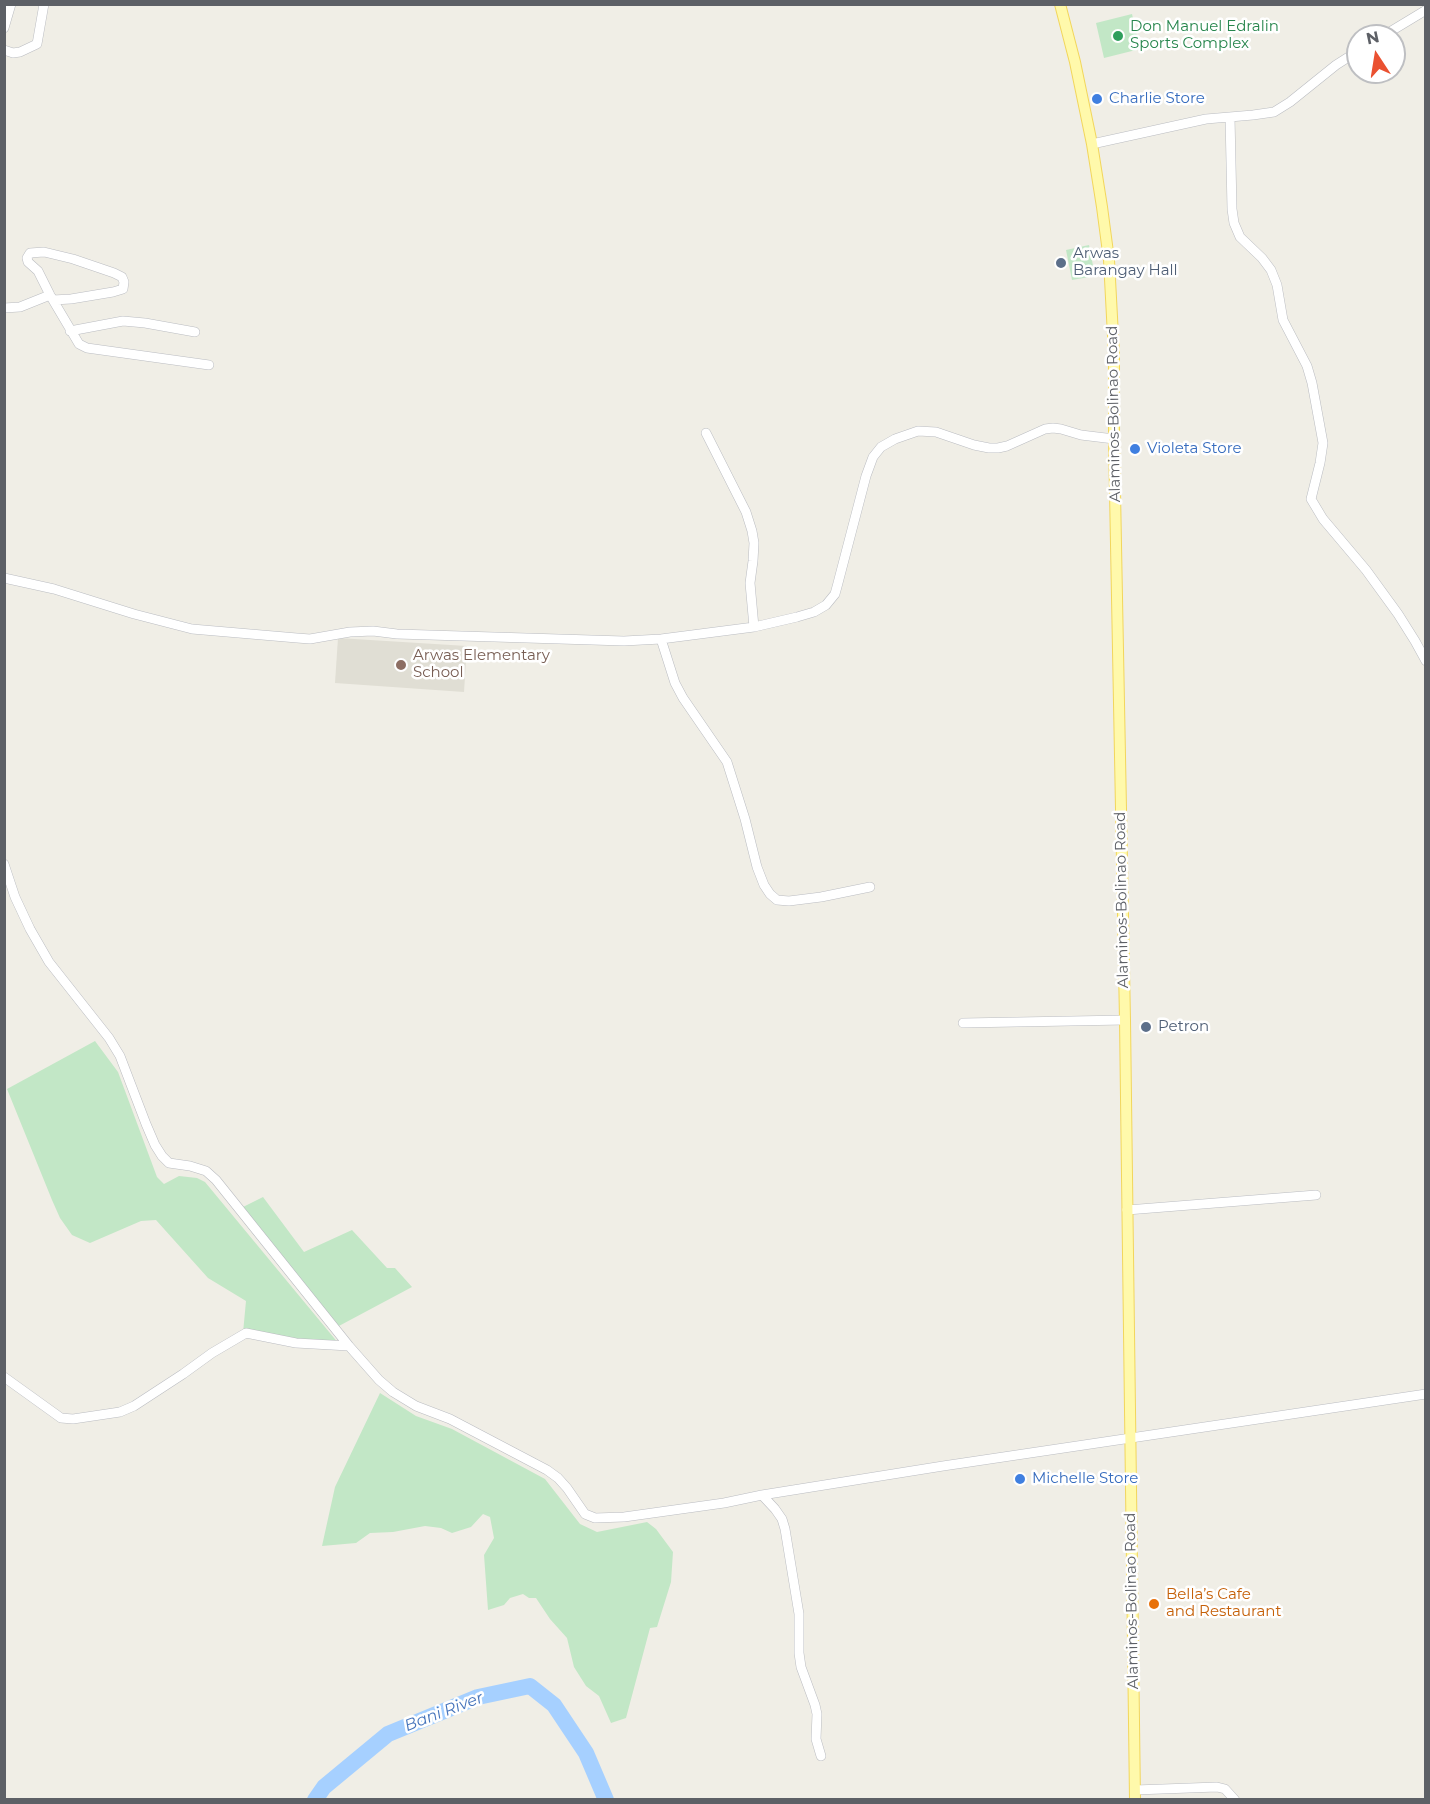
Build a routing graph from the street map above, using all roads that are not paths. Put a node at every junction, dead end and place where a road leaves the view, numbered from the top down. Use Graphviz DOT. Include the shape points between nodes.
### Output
graph roads {
  1 [pos="11,4"];
  2 [pos="44,4"];
  3 [pos="1060,4"];
  4 [pos="1425,10"];
  5 [pos="1402,24"];
  6 [pos="4,28"];
  7 [pos="4,50"];
  8 [pos="1346,59"];
  9 [pos="1230,117"];
  10 [pos="1092,144"];
  11 [pos="51,298"];
  12 [pos="4,308"];
  13 [pos="70,331"];
  14 [pos="195,332"];
  15 [pos="209,365"];
  16 [pos="706,433"];
  17 [pos="1114,439"];
  18 [pos="4,578"];
  19 [pos="754,627"];
  20 [pos="661,639"];
  21 [pos="1425,661"];
  22 [pos="4,864"];
  23 [pos="870,887"];
  24 [pos="1125,1020"];
  25 [pos="963,1023"];
  26 [pos="1316,1195"];
  27 [pos="1127,1210"];
  28 [pos="349,1346"];
  29 [pos="4,1377"];
  30 [pos="1425,1394"];
  31 [pos="1129,1437"];
  32 [pos="762,1495"];
  33 [pos="820,1756"];
  34 [pos="1135,1795"];
  35 [pos="1235,1800"];
  1 -- 6 [label="street"];
  2 -- 7 [label="street" via="38,44 20,52"];
  3 -- 10 [label="main road, Alaminos-Bolinao Road"];
  4 -- 5 [label="street"];
  8 -- 9 [label="street" via="1274,112"];
  9 -- 10 [label="street"];
  9 -- 21 [label="street" via="1234,223 1240,237 1271,270 1283,320 1308,366 1312,383 1323,443 1311,499 1398,614"];
  10 -- 17 [label="main road, Alaminos-Bolinao Road" via="1109,260"];
  11 -- 11 [label="street" via="71,299 123,289 124,282 114,273 73,259 30,253 28,262 38,271"];
  11 -- 12 [label="street"];
  11 -- 13 [label="street"];
  13 -- 14 [label="street" via="123,321"];
  13 -- 15 [label="street" via="87,348"];
  16 -- 19 [label="street" via="752,531 750,583"];
  17 -- 19 [label="street" via="1053,428 998,448 974,445 936,432 918,431 895,439 873,457 835,594 814,612"];
  17 -- 24 [label="main road, Alaminos-Bolinao Road"];
  18 -- 20 [label="street" via="192,629 254,635 310,639 373,631 624,641"];
  19 -- 20 [label="street"];
  20 -- 23 [label="street" via="683,699 728,762 757,867 770,894 777,900 789,901"];
  22 -- 28 [label="street" via="15,897 49,962 120,1056 162,1156 169,1162 206,1171 216,1180"];
  24 -- 25 [label="street"];
  24 -- 27 [label="main road, Alaminos-Bolinao Road"];
  26 -- 27 [label="street"];
  27 -- 31 [label="main road, Alaminos-Bolinao Road"];
  28 -- 29 [label="street" via="296,1343 246,1333 134,1406 73,1419 61,1418"];
  28 -- 32 [label="street" via="393,1392 547,1470 567,1488 585,1514 595,1518 635,1516"];
  30 -- 31 [label="street"];
  31 -- 32 [label="street"];
  31 -- 34 [label="main road, Alaminos-Bolinao Road"];
  32 -- 33 [label="street" via="782,1519 785,1529 800,1614 801,1667 817,1714"];
  34 -- 35 [label="street" via="1217,1787 1225,1789"];
}
